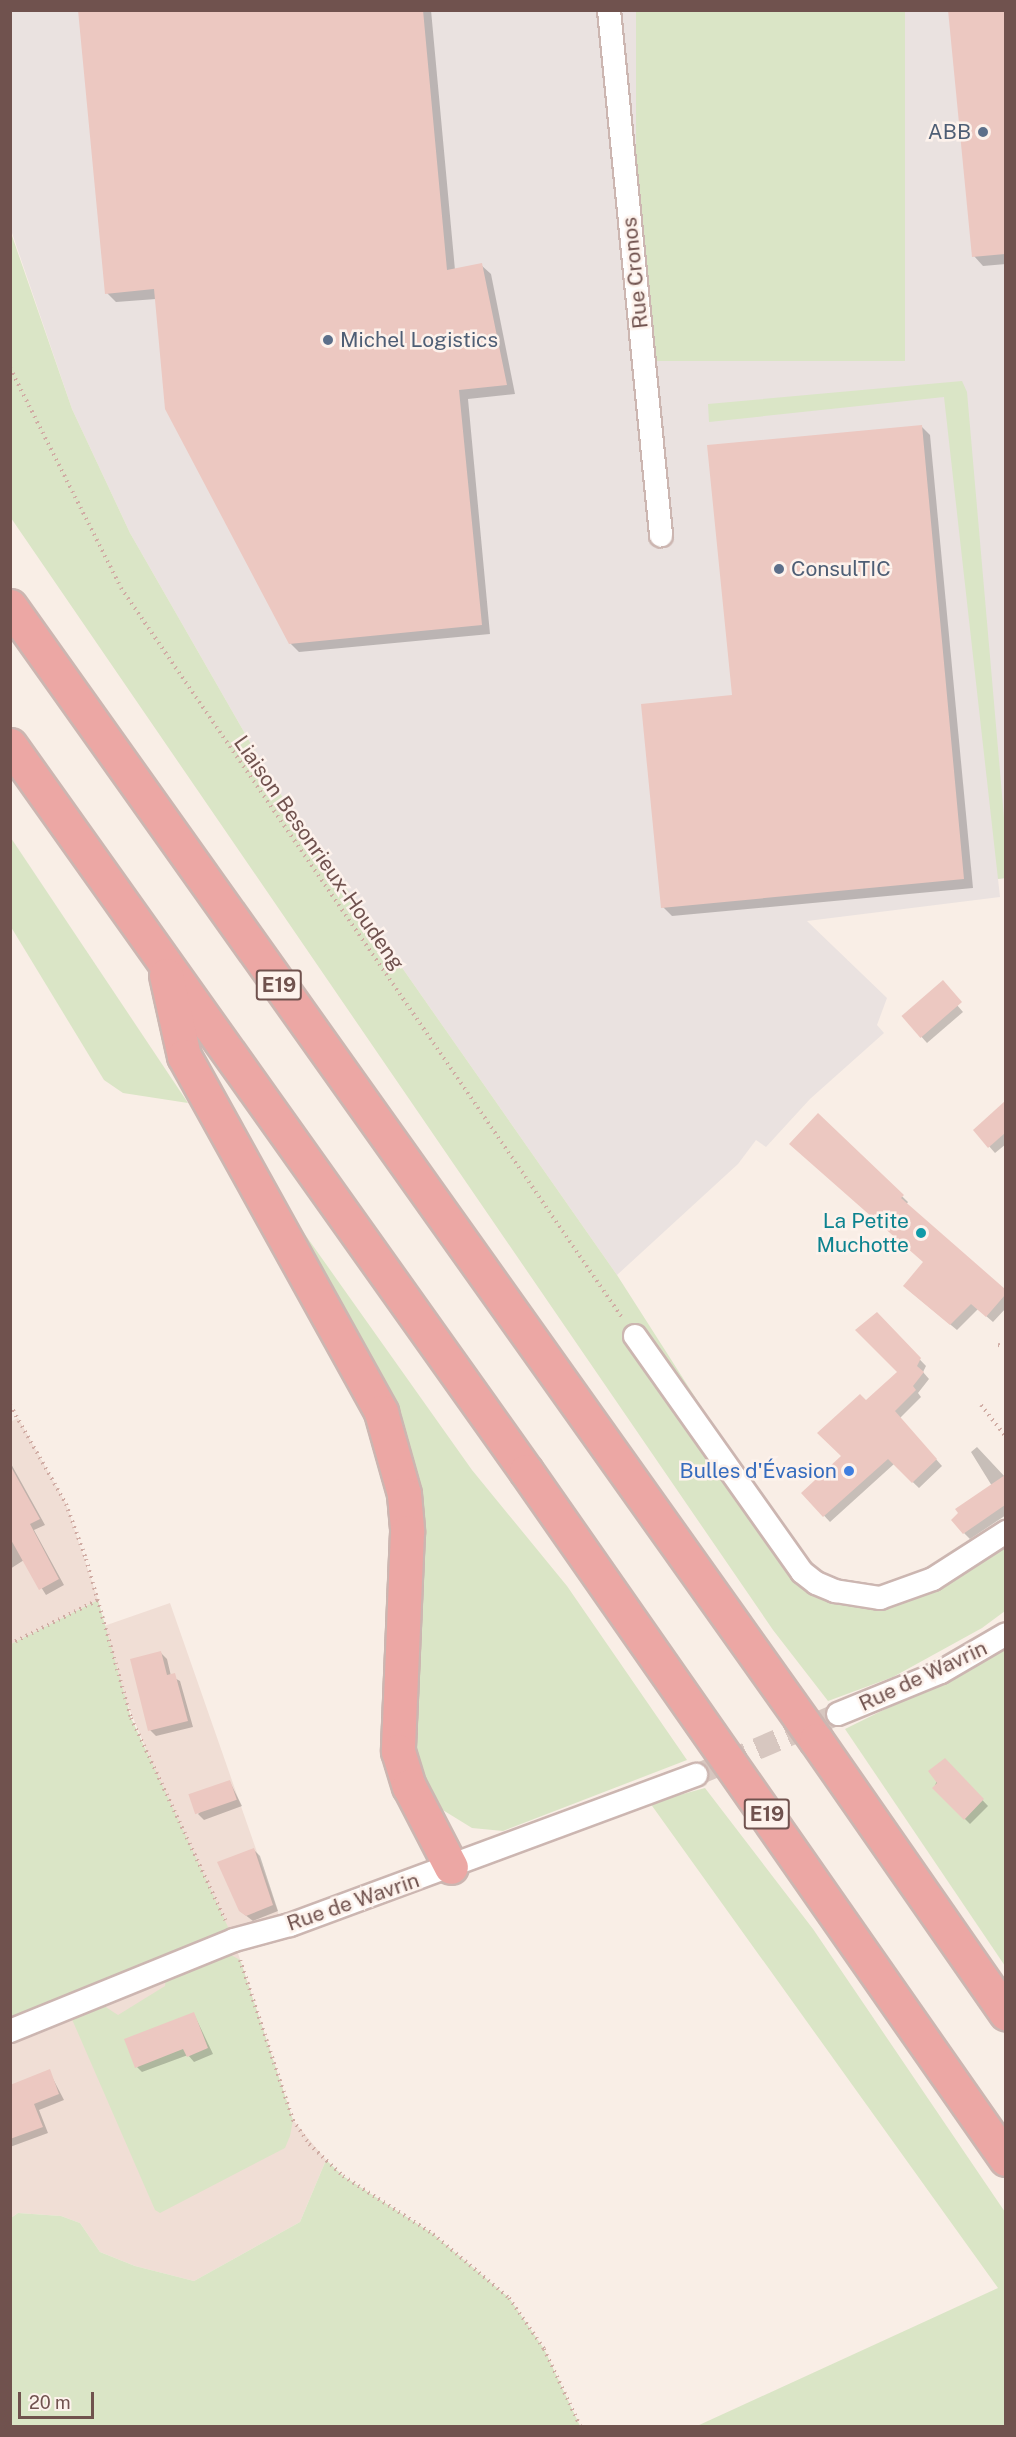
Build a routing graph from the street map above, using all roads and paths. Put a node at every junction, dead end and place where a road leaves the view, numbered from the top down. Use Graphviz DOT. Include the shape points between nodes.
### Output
graph roads {
  1 [pos="609,10"];
  2 [pos="10,368"];
  3 [pos="661,535"];
  4 [pos="10,606"];
  5 [pos="10,746"];
  6 [pos="162,958"];
  7 [pos="635,1335"];
  8 [pos="998,1345"];
  9 [pos="1005,1346"];
  10 [pos="10,1405"];
  11 [pos="981,1405"];
  12 [pos="1005,1437"];
  13 [pos="1005,1532"];
  14 [pos="98,1600"];
  15 [pos="1005,1634"];
  16 [pos="10,1644"];
  17 [pos="838,1714"];
  18 [pos="696,1775"];
  19 [pos="451,1867"];
  20 [pos="234,1940"];
  21 [pos="1005,2013"];
  22 [pos="10,2031"];
  23 [pos="1005,2159"];
  24 [pos="580,2427"];
  1 -- 3 [label="street, Rue Cronos"];
  2 -- 7 [label="path, Liaison Besonrieux-Houdeng" via="121,588"];
  4 -- 21 [label="highway, E19" via="816,1740"];
  5 -- 6 [label="highway, E19"];
  6 -- 19 [label="highway" via="184,1056 381,1412 404,1494 406,1532 398,1751 409,1786"];
  6 -- 23 [label="highway, E19" via="746,1783"];
  7 -- 13 [label="street" via="802,1572 816,1583 835,1591 880,1598 933,1579"];
  8 -- 9 [label="path"];
  10 -- 14 [label="path" via="66,1504"];
  11 -- 12 [label="path"];
  14 -- 16 [label="path"];
  14 -- 20 [label="path" via="131,1718"];
  15 -- 17 [label="street, Rue de Wavrin" via="941,1672"];
  18 -- 19 [label="street, Rue de Wavrin"];
  19 -- 20 [label="street, Rue de Wavrin" via="290,1925"];
  20 -- 22 [label="street, Rue de Wavrin"];
  20 -- 24 [label="path" via="293,2120 309,2144 343,2176 433,2234 509,2298 544,2349"];
}
